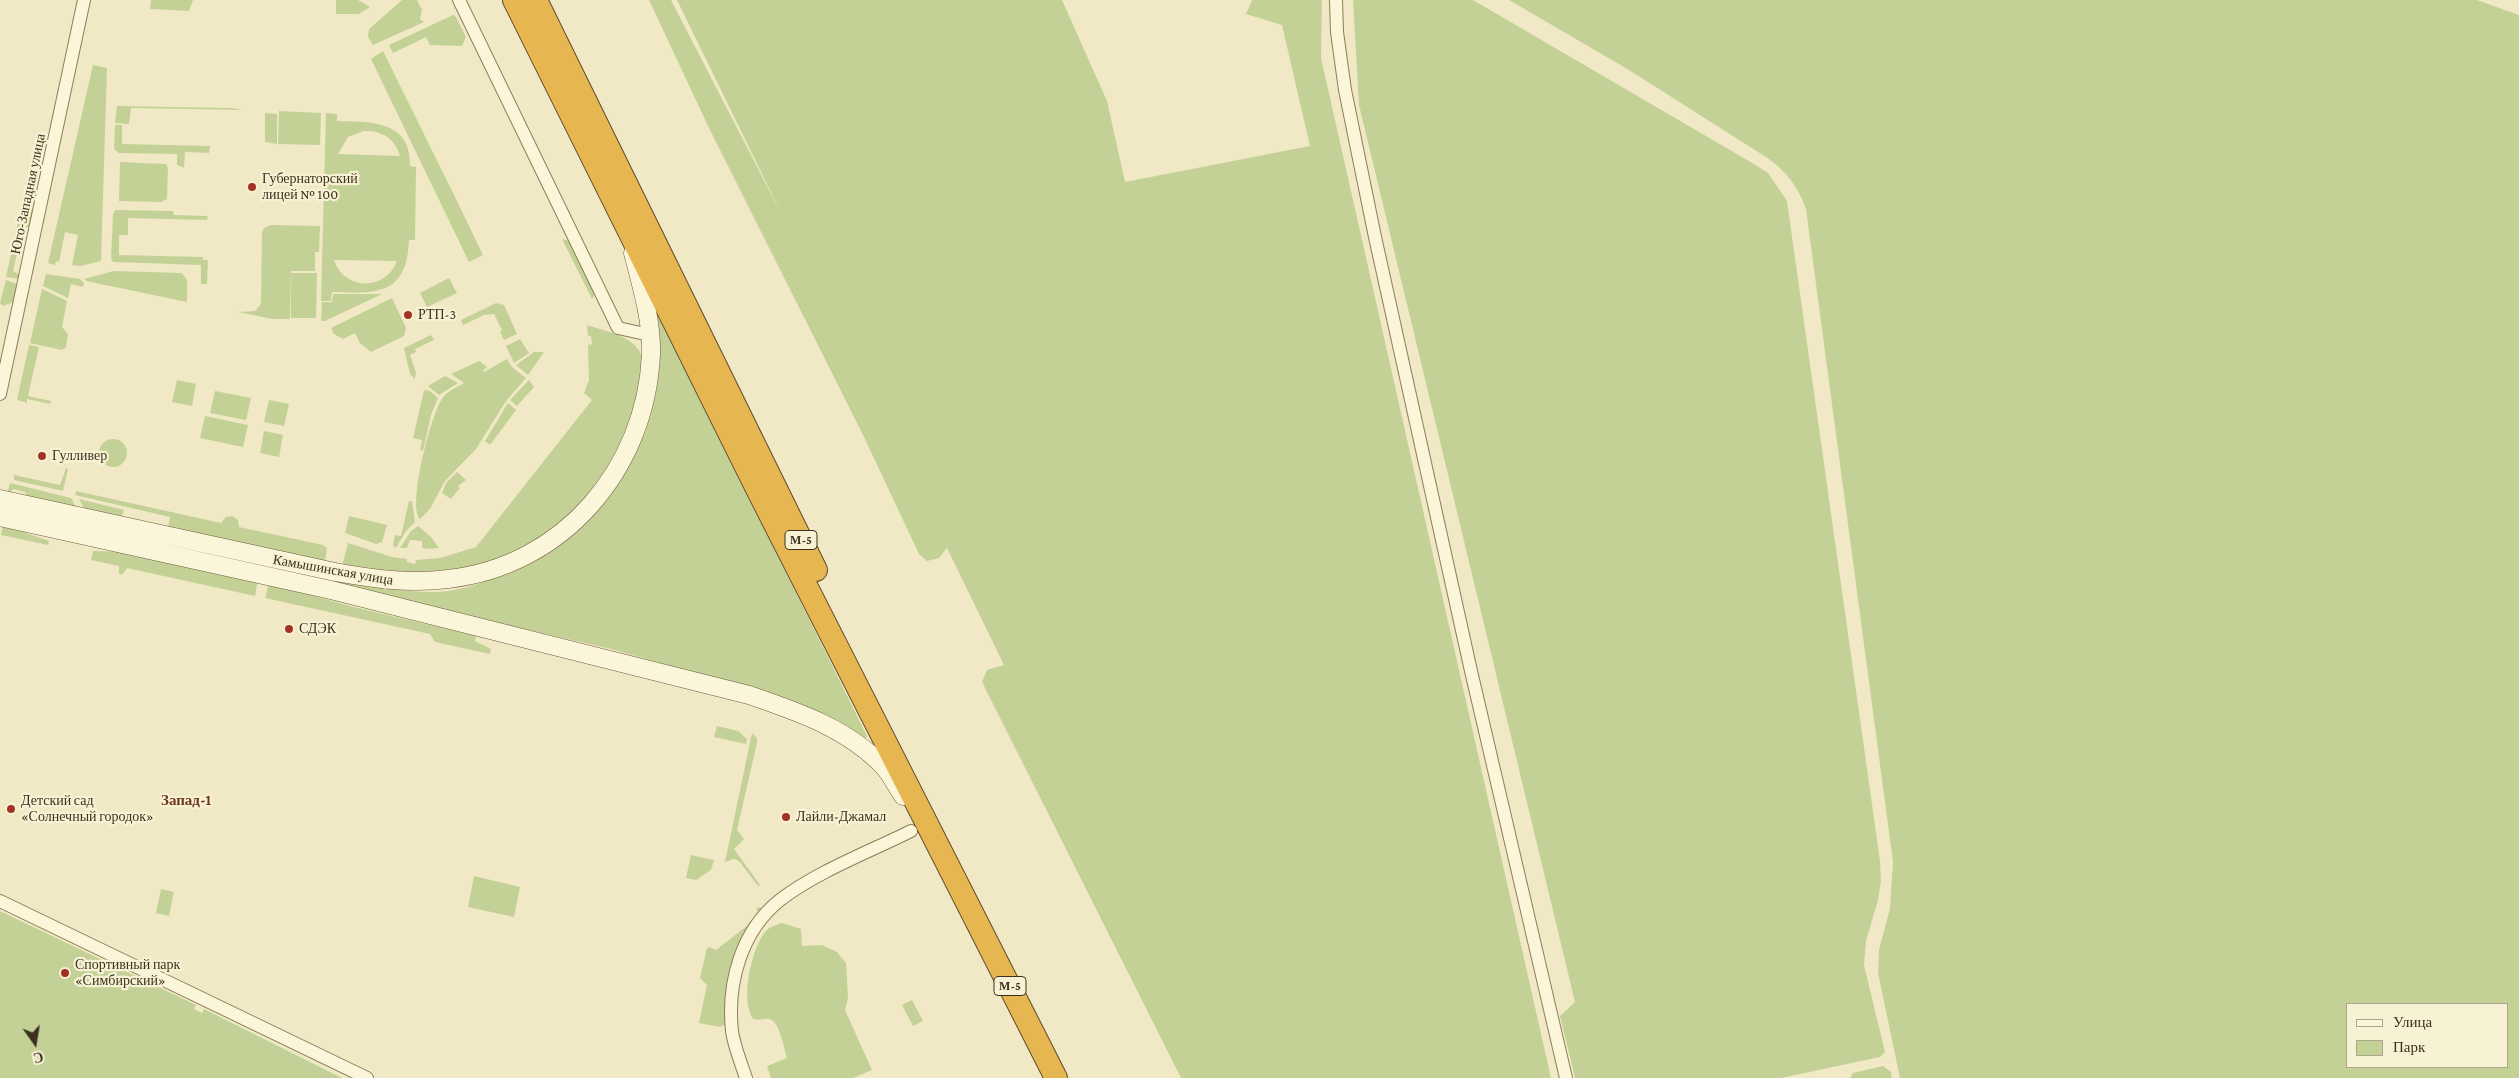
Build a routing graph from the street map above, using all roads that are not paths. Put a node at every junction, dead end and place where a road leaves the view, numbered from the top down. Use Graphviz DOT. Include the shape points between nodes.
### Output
graph roads {
  1 [pos="84,0"];
  2 [pos="459,0"];
  3 [pos="514,0"];
  4 [pos="536,0"];
  5 [pos="1336,0"];
  6 [pos="626,224"];
  7 [pos="650,335"];
  8 [pos="0,394"];
  9 [pos="0,499"];
  10 [pos="0,517"];
  11 [pos="103,531"];
  12 [pos="335,572"];
  13 [pos="331,590"];
  14 [pos="911,831"];
  15 [pos="964,894"];
  16 [pos="0,901"];
  17 [pos="367,1078"];
  18 [pos="746,1078"];
  19 [pos="1056,1078"];
  20 [pos="1072,1078"];
  21 [pos="1566,1078"];
  1 -- 8 [label="street, Юго-Западная улица"];
  2 -- 7 [label="street" via="618,328"];
  3 -- 6 [label="highway, М-5"];
  4 -- 20 [label="highway, М-5" via="815,569"];
  5 -- 21 [label="street" via="1345,90 1374,237"];
  6 -- 7 [label="street, Камышинская улица"];
  6 -- 15 [label="highway, М-5"];
  7 -- 12 [label="street, Камышинская улица" via="648,380 632,443 594,503 558,535 528,555 457,578 399,582"];
  9 -- 11 [label="street, Камышинская улица"];
  10 -- 11 [label="street, Камышинская улица"];
  11 -- 12 [label="street, Камышинская улица"];
  11 -- 13 [label="street, Камышинская улица"];
  12 -- 13 [label="street"];
  13 -- 15 [label="street, Камышинская улица" via="687,678 749,695 824,723 857,744 885,768"];
  14 -- 18 [label="street" via="802,885 777,902 756,927 743,947 732,986 732,1033"];
  15 -- 19 [label="highway, М-5"];
  16 -- 17 [label="street"];
}
